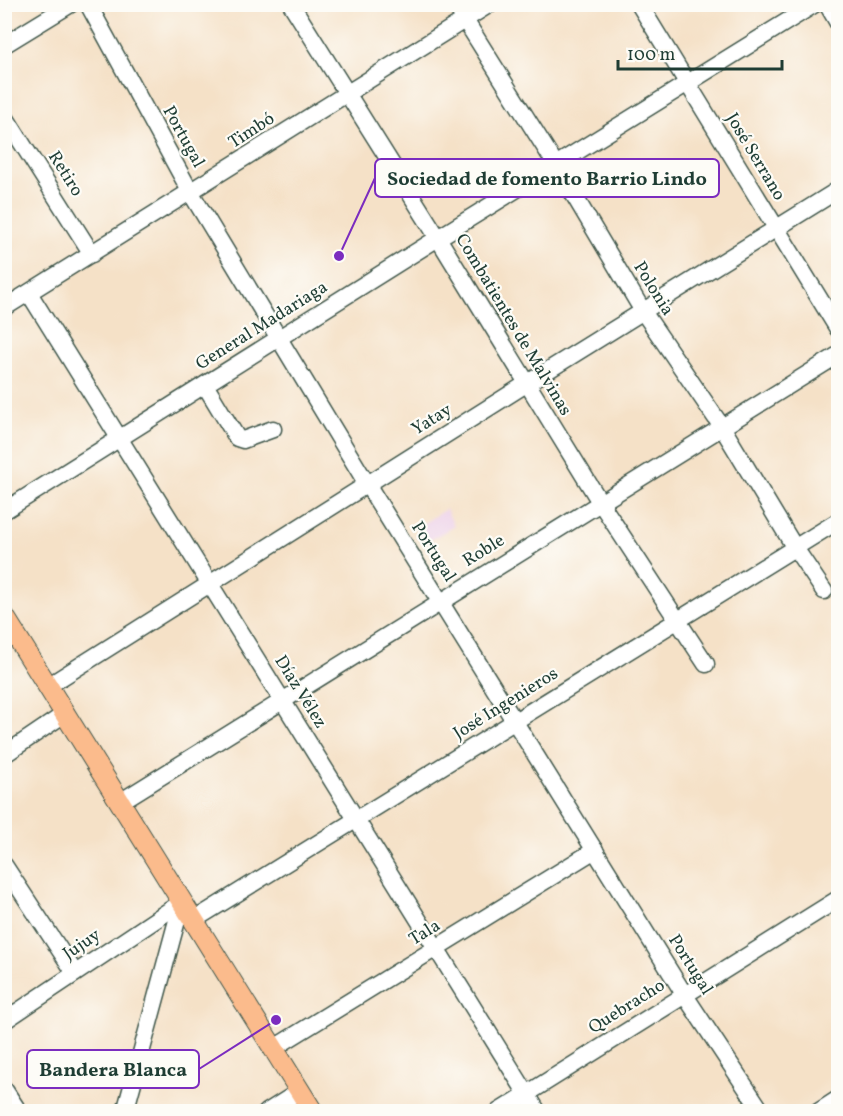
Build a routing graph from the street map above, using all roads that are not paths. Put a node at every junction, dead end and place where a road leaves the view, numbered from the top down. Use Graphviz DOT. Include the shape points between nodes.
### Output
graph roads {
  1 [pos="71,4"];
  2 [pos="87,4"];
  3 [pos="291,4"];
  4 [pos="455,4"];
  5 [pos="489,4"];
  6 [pos="639,4"];
  7 [pos="815,4"];
  8 [pos="827,4"];
  9 [pos="464,20"];
  10 [pos="838,23"];
  11 [pos="4,45"];
  12 [pos="688,84"];
  13 [pos="346,94"];
  14 [pos="4,115"];
  15 [pos="556,165"];
  16 [pos="838,190"];
  17 [pos="191,193"];
  18 [pos="775,229"];
  19 [pos="438,238"];
  20 [pos="92,254"];
  21 [pos="29,293"];
  22 [pos="4,308"];
  23 [pos="644,313"];
  24 [pos="838,329"];
  25 [pos="280,339"];
  26 [pos="838,355"];
  27 [pos="526,384"];
  28 [pos="205,385"];
  29 [pos="722,427"];
  30 [pos="273,429"];
  31 [pos="119,439"];
  32 [pos="367,484"];
  33 [pos="600,502"];
  34 [pos="4,511"];
  35 [pos="838,521"];
  36 [pos="795,548"];
  37 [pos="211,585"];
  38 [pos="824,591"];
  39 [pos="441,601"];
  40 [pos="4,616"];
  41 [pos="678,619"];
  42 [pos="706,664"];
  43 [pos="48,686"];
  44 [pos="283,702"];
  45 [pos="66,713"];
  46 [pos="514,722"];
  47 [pos="4,755"];
  48 [pos="120,802"];
  49 [pos="356,820"];
  50 [pos="596,850"];
  51 [pos="4,865"];
  52 [pos="838,899"];
  53 [pos="182,902"];
  54 [pos="194,920"];
  55 [pos="436,949"];
  56 [pos="75,974"];
  57 [pos="684,994"];
  58 [pos="4,1021"];
  59 [pos="274,1048"];
  60 [pos="4,1089"];
  61 [pos="300,1091"];
  62 [pos="526,1093"];
  63 [pos="838,1099"];
  64 [pos="20,1112"];
  65 [pos="125,1112"];
  66 [pos="267,1112"];
  67 [pos="313,1112"];
  68 [pos="498,1112"];
  69 [pos="538,1112"];
  70 [pos="762,1112"];
  71 [pos="818,1112"];
  1 -- 11 [label="street"];
  2 -- 17 [label="street, Portugal"];
  3 -- 13 [label="street, Combatientes de Malvinas"];
  4 -- 9 [label="street, Polonia"];
  5 -- 9 [label="street, Timbó"];
  6 -- 12 [label="street, José Serrano"];
  7 -- 12 [label="street, General Madariaga"];
  8 -- 10 [label="street"];
  9 -- 13 [label="street, Timbó"];
  9 -- 15 [label="street, Polonia"];
  12 -- 15 [label="street, General Madariaga"];
  12 -- 18 [label="street, José Serrano"];
  13 -- 17 [label="street, Timbó"];
  13 -- 19 [label="street, Combatientes de Malvinas"];
  14 -- 20 [label="street, Retiro"];
  15 -- 19 [label="street, General Madariaga"];
  15 -- 23 [label="street, Polonia"];
  16 -- 18 [label="street, Yatay"];
  17 -- 20 [label="street, Timbó"];
  17 -- 25 [label="street, Portugal"];
  18 -- 23 [label="street, Yatay"];
  18 -- 24 [label="street, José Serrano"];
  19 -- 25 [label="street, General Madariaga"];
  19 -- 27 [label="street, Combatientes de Malvinas"];
  20 -- 21 [label="street, Timbó"];
  21 -- 22 [label="street, Timbó"];
  21 -- 31 [label="street, Díaz Vélez"];
  23 -- 27 [label="street, Yatay"];
  23 -- 29 [label="street, Polonia"];
  25 -- 28 [label="street, General Madariaga"];
  25 -- 32 [label="street, Portugal"];
  26 -- 29 [label="street, Roble"];
  27 -- 32 [label="street, Yatay"];
  27 -- 33 [label="street, Combatientes de Malvinas"];
  28 -- 30 [label="street" via="237,438 243,440"];
  28 -- 31 [label="street, General Madariaga"];
  29 -- 33 [label="street, Roble"];
  29 -- 36 [label="street, Polonia"];
  31 -- 34 [label="street, General Madariaga"];
  31 -- 37 [label="street, Díaz Vélez"];
  32 -- 37 [label="street, Yatay"];
  32 -- 39 [label="street, Portugal"];
  33 -- 39 [label="street, Roble"];
  33 -- 41 [label="street, Combatientes de Malvinas"];
  35 -- 36 [label="street, José Ingenieros"];
  36 -- 38 [label="street, Polonia"];
  36 -- 41 [label="street, José Ingenieros"];
  37 -- 43 [label="street, Yatay"];
  37 -- 44 [label="street, Díaz Vélez"];
  39 -- 44 [label="street, Roble"];
  39 -- 46 [label="street, Portugal"];
  40 -- 43 [label="main road"];
  41 -- 42 [label="street, Combatientes de Malvinas"];
  41 -- 46 [label="street, José Ingenieros"];
  43 -- 45 [label="main road"];
  44 -- 48 [label="street, Roble"];
  44 -- 49 [label="street, Díaz Vélez"];
  45 -- 47 [label="street"];
  45 -- 48 [label="main road"];
  46 -- 49 [label="street, José Ingenieros"];
  46 -- 50 [label="street, Portugal"];
  48 -- 53 [label="main road"];
  49 -- 54 [label="street, José Ingenieros"];
  49 -- 55 [label="street, Díaz Vélez"];
  50 -- 55 [label="street, Tala"];
  50 -- 57 [label="street, Portugal"];
  51 -- 56 [label="street"];
  52 -- 57 [label="street, Quebracho"];
  53 -- 54 [label="main road"];
  53 -- 56 [label="street, Jujuy"];
  53 -- 65 [label="street"];
  54 -- 59 [label="main road"];
  55 -- 59 [label="street, Tala"];
  55 -- 62 [label="street, Díaz Vélez"];
  56 -- 58 [label="street, Jujuy"];
  57 -- 62 [label="street, Quebracho"];
  57 -- 70 [label="street, Portugal"];
  59 -- 61 [label="main road"];
  60 -- 64 [label="street"];
  61 -- 66 [label="street"];
  61 -- 67 [label="main road"];
  62 -- 68 [label="street, Quebracho"];
  62 -- 69 [label="street, Díaz Vélez"];
  63 -- 71 [label="street"];
}
